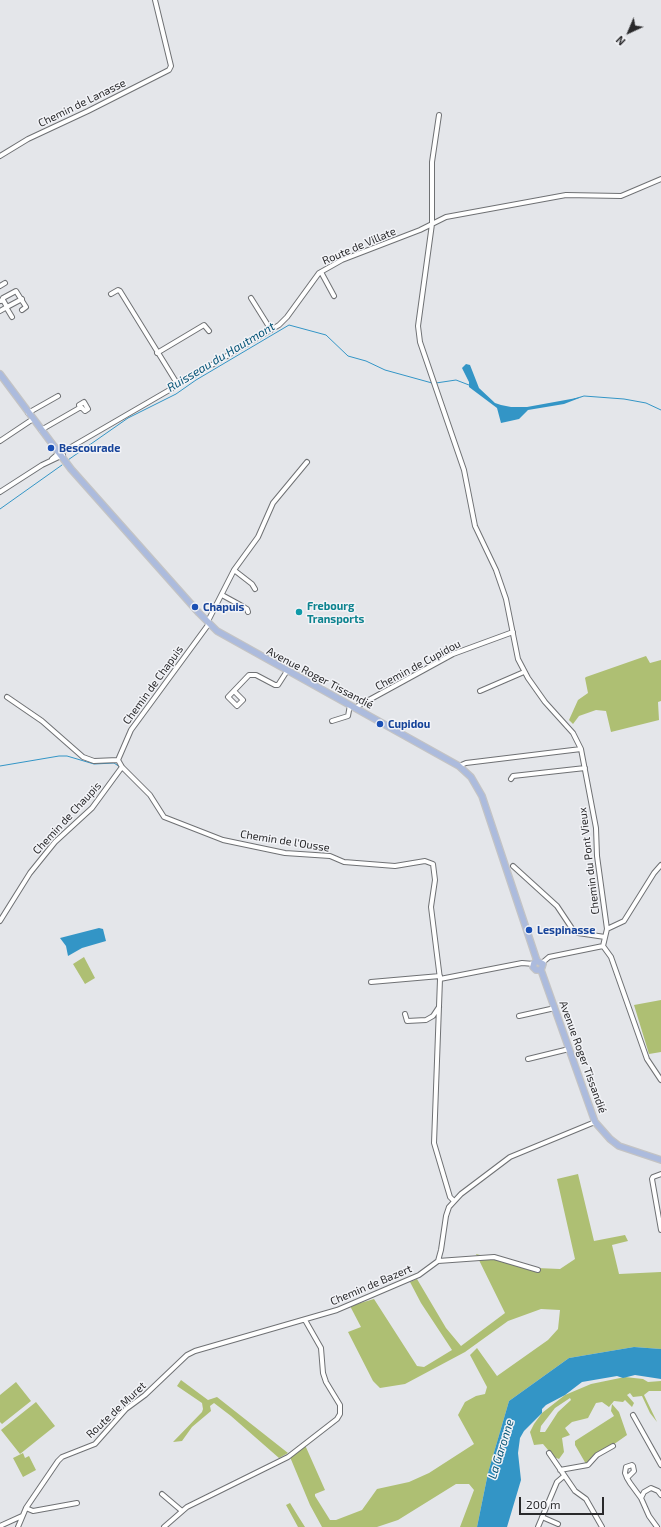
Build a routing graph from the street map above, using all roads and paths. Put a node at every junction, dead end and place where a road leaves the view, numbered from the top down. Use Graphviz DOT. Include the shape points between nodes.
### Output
graph roads {
  1 [pos="155,0"];
  2 [pos="439,115"];
  3 [pos="0,156"];
  4 [pos="661,179"];
  5 [pos="432,224"];
  6 [pos="321,272"];
  7 [pos="5,283"];
  8 [pos="0,286"];
  9 [pos="111,294"];
  10 [pos="334,296"];
  11 [pos="251,298"];
  12 [pos="22,299"];
  13 [pos="1,301"];
  14 [pos="6,307"];
  15 [pos="0,310"];
  16 [pos="22,310"];
  17 [pos="12,317"];
  18 [pos="271,330"];
  19 [pos="209,331"];
  20 [pos="157,353"];
  21 [pos="0,374"];
  22 [pos="178,385"];
  23 [pos="58,396"];
  24 [pos="80,408"];
  25 [pos="28,412"];
  26 [pos="33,419"];
  27 [pos="41,430"];
  28 [pos="0,441"];
  29 [pos="59,455"];
  30 [pos="307,462"];
  31 [pos="0,492"];
  32 [pos="234,570"];
  33 [pos="255,589"];
  34 [pos="222,595"];
  35 [pos="248,612"];
  36 [pos="208,624"];
  37 [pos="513,632"];
  38 [pos="287,671"];
  39 [pos="524,672"];
  40 [pos="480,691"];
  41 [pos="234,692"];
  42 [pos="7,697"];
  43 [pos="350,706"];
  44 [pos="356,709"];
  45 [pos="332,721"];
  46 [pos="581,749"];
  47 [pos="118,760"];
  48 [pos="460,766"];
  49 [pos="122,767"];
  50 [pos="585,768"];
  51 [pos="511,779"];
  52 [pos="661,865"];
  53 [pos="513,866"];
  54 [pos="0,921"];
  55 [pos="607,929"];
  56 [pos="605,938"];
  57 [pos="603,946"];
  58 [pos="538,963"];
  59 [pos="540,970"];
  60 [pos="440,977"];
  61 [pos="371,982"];
  62 [pos="439,1007"];
  63 [pos="555,1008"];
  64 [pos="405,1014"];
  65 [pos="519,1016"];
  66 [pos="568,1049"];
  67 [pos="528,1059"];
  68 [pos="661,1080"];
  69 [pos="595,1122"];
  70 [pos="661,1160"];
  71 [pos="661,1174"];
  72 [pos="450,1197"];
  73 [pos="454,1201"];
  74 [pos="448,1209"];
  75 [pos="661,1230"];
  76 [pos="438,1261"];
  77 [pos="538,1270"];
  78 [pos="305,1320"];
  79 [pos="166,1374"];
  80 [pos="633,1415"];
  81 [pos="613,1446"];
  82 [pos="549,1453"];
  83 [pos="661,1465"];
  84 [pos="560,1470"];
  85 [pos="564,1476"];
  86 [pos="627,1478"];
  87 [pos="162,1494"];
  88 [pos="661,1495"];
  89 [pos="641,1498"];
  90 [pos="77,1503"];
  91 [pos="26,1508"];
  92 [pos="182,1511"];
  93 [pos="22,1516"];
  94 [pos="542,1517"];
  95 [pos="16,1519"];
  96 [pos="20,1522"];
  97 [pos="558,1524"];
  98 [pos="0,1526"];
  99 [pos="18,1527"];
  100 [pos="164,1527"];
  101 [pos="538,1527"];
  102 [pos="602,1527"];
  103 [pos="658,1527"];
  1 -- 3 [label="street, Chemin de Lanasse" via="171,66 169,70 28,139"];
  2 -- 5 [label="street" via="432,162"];
  4 -- 5 [label="street, Route de Villate" via="621,196 566,195 452,216"];
  5 -- 6 [label="street, Route de Villate" via="345,259"];
  5 -- 37 [label="street, Chemin du Pont Vieux" via="418,326 420,342 464,470 475,526 496,570"];
  6 -- 10 [label="street"];
  6 -- 18 [label="street, Route de Villate" via="287,317"];
  7 -- 8 [label="street"];
  9 -- 20 [label="street" via="120,291"];
  11 -- 18 [label="street"];
  12 -- 13 [label="street" via="15,290"];
  12 -- 14 [label="street"];
  12 -- 16 [label="street" via="26,307"];
  13 -- 14 [label="street"];
  14 -- 15 [label="street"];
  14 -- 17 [label="street"];
  18 -- 22 [label="street, Route de Villate"];
  19 -- 20 [label="street" via="204,324"];
  20 -- 22 [label="street"];
  21 -- 25 [label="main road, Avenue Roger Tissandié"];
  22 -- 29 [label="street, Route de Villate"];
  23 -- 25 [label="street"];
  24 -- 27 [label="street"];
  25 -- 26 [label="main road, Avenue Roger Tissandié"];
  26 -- 27 [label="main road, Avenue Roger Tissandié"];
  26 -- 28 [label="street"];
  27 -- 29 [label="main road, Avenue Roger Tissandié"];
  29 -- 31 [label="street"];
  29 -- 36 [label="main road, Avenue Roger Tissandié"];
  30 -- 32 [label="street, Chemin de Chapuis" via="273,503 258,537"];
  32 -- 33 [label="street"];
  32 -- 34 [label="street, Chemin de Chapuis"];
  34 -- 35 [label="street"];
  34 -- 36 [label="street, Chemin de Chapuis"];
  36 -- 38 [label="main road, Avenue Roger Tissandié" via="228,639"];
  36 -- 47 [label="street, Chemin de Chapuis" via="131,730"];
  37 -- 39 [label="street, Chemin du Pont Vieux" via="518,659"];
  37 -- 44 [label="street, Chemin de Cupidou" via="453,654"];
  38 -- 41 [label="street" via="278,685 256,675 249,675"];
  38 -- 43 [label="main road, Avenue Roger Tissandié"];
  39 -- 40 [label="street"];
  39 -- 46 [label="street, Chemin du Pont Vieux" via="545,702 573,733"];
  42 -- 47 [label="street" via="42,721 83,757 94,761"];
  43 -- 44 [label="main road, Avenue Roger Tissandié"];
  43 -- 45 [label="street" via="348,716"];
  44 -- 48 [label="main road, Avenue Roger Tissandié"];
  46 -- 48 [label="street" via="473,762"];
  46 -- 50 [label="street, Chemin du Pont Vieux"];
  47 -- 49 [label="street, Chemin de l'Ousse"];
  48 -- 58 [label="main road, Avenue Roger Tissandié" via="479,788"];
  49 -- 54 [label="street, Chemin de Chaupis" via="92,808 55,842 30,873"];
  49 -- 60 [label="street, Chemin de l'Ousse" via="150,795 164,817 223,840 285,853 330,856 344,862 395,866 425,861 433,864 435,880 431,907"];
  50 -- 51 [label="street" via="513,776"];
  50 -- 55 [label="street, Chemin du Pont Vieux" via="596,828 597,856"];
  52 -- 55 [label="street" via="624,921"];
  53 -- 56 [label="street" via="557,906 573,930"];
  55 -- 56 [label="street"];
  56 -- 57 [label="street"];
  57 -- 58 [label="street" via="549,958"];
  57 -- 68 [label="street" via="611,957 647,1059"];
  58 -- 59 [label="main road" via="543,967"];
  58 -- 59 [label="main road" via="535,970"];
  58 -- 60 [label="street" via="522,963"];
  59 -- 63 [label="main road, Avenue Roger Tissandié"];
  60 -- 61 [label="street"];
  60 -- 62 [label="street, Chemin de l'Ousse"];
  62 -- 64 [label="street" via="434,1016 426,1020 407,1021"];
  62 -- 72 [label="street, Chemin de l'Ousse" via="434,1143"];
  63 -- 65 [label="street"];
  63 -- 66 [label="main road, Avenue Roger Tissandié"];
  66 -- 67 [label="street"];
  66 -- 69 [label="main road, Avenue Roger Tissandié"];
  69 -- 70 [label="main road, Avenue Roger Tissandié" via="619,1146"];
  69 -- 73 [label="street" via="510,1157"];
  71 -- 75 [label="street" via="652,1179"];
  72 -- 73 [label="street, Chemin de l'Ousse"];
  72 -- 74 [label="street, Chemin de l'Ousse"];
  73 -- 74 [label="street"];
  74 -- 76 [label="street"];
  76 -- 77 [label="street" via="494,1257"];
  76 -- 78 [label="street, Chemin de Bazert" via="406,1282"];
  78 -- 79 [label="street, Chemin de Bazert" via="195,1351"];
  78 -- 92 [label="street" via="321,1348 326,1382 340,1405 337,1419 288,1457"];
  79 -- 91 [label="street, Route de Muret" via="126,1409 95,1444 62,1457"];
  80 -- 83 [label="street"];
  81 -- 84 [label="street" via="597,1455 587,1465"];
  82 -- 84 [label="street"];
  84 -- 85 [label="street"];
  85 -- 94 [label="street" via="557,1482"];
  85 -- 102 [label="street" via="575,1491 586,1499"];
  86 -- 89 [label="street"];
  87 -- 92 [label="street"];
  88 -- 89 [label="street" via="651,1488 644,1492"];
  89 -- 103 [label="street" via="648,1516"];
  90 -- 91 [label="street" via="33,1511"];
  91 -- 93 [label="street, Route de Muret"];
  92 -- 100 [label="street"];
  93 -- 95 [label="street"];
  93 -- 96 [label="street, Route de Muret"];
  94 -- 97 [label="street"];
  94 -- 101 [label="street"];
  95 -- 96 [label="street"];
  95 -- 98 [label="street"];
  96 -- 99 [label="street, Route de Muret"];
}
